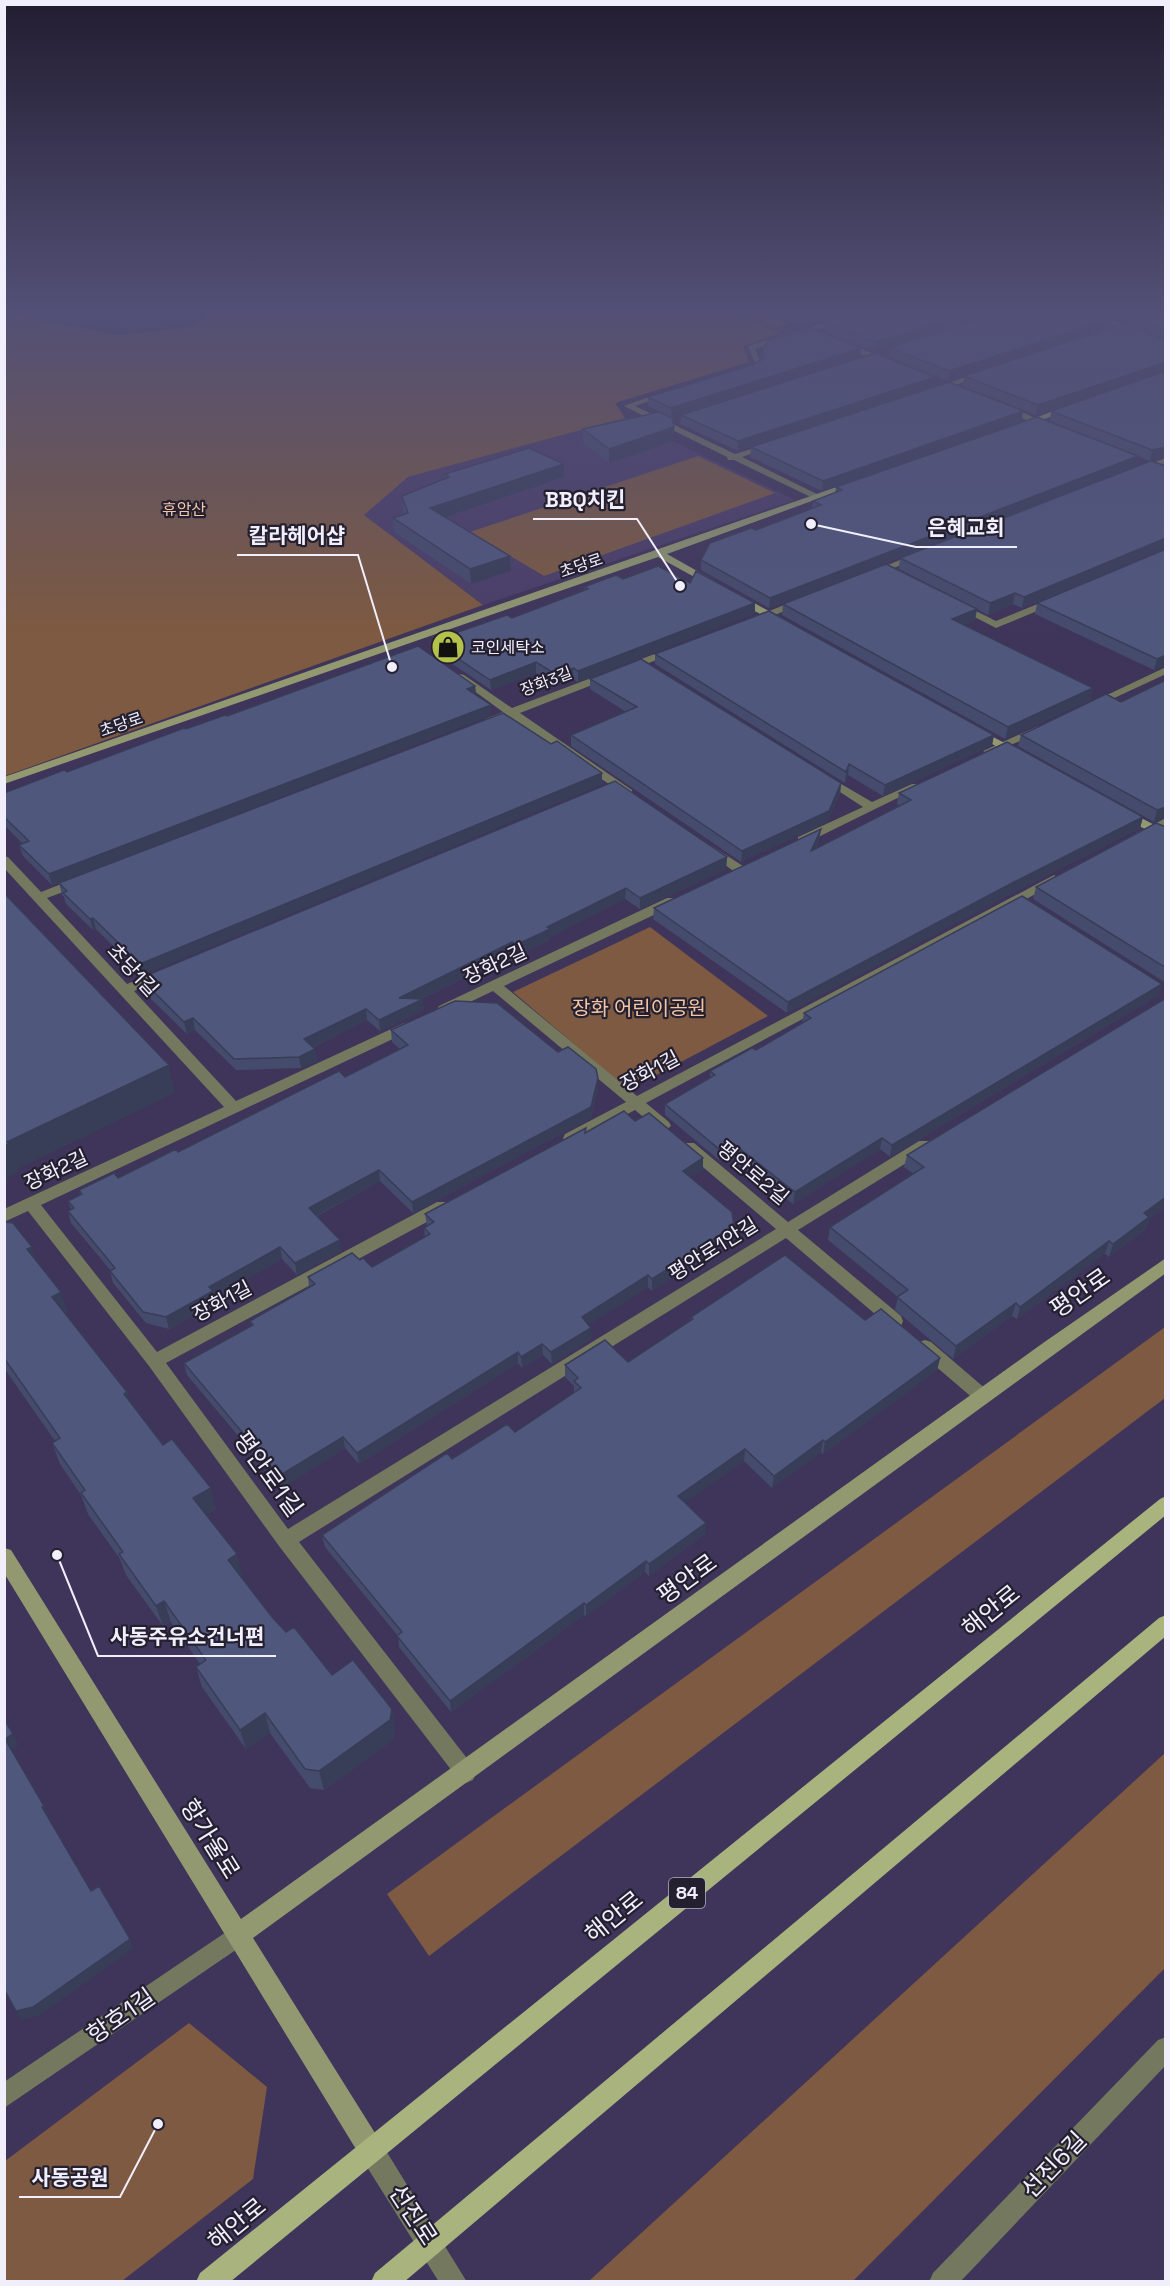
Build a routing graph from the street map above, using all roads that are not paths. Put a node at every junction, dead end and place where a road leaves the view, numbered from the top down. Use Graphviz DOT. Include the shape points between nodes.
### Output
graph roads {
  1 [pos="655,420"];
  2 [pos="675,420"];
  3 [pos="1035,420"];
  4 [pos="663,424"];
  5 [pos="1013,428"];
  6 [pos="1055,428"];
  7 [pos="775,443"];
  8 [pos="732,458"];
  9 [pos="1166,460"];
  10 [pos="1143,464"];
  11 [pos="1166,473"];
  12 [pos="1126,475"];
  13 [pos="861,481"];
  14 [pos="818,497"];
  15 [pos="929,552"];
  16 [pos="659,554"];
  17 [pos="864,577"];
  18 [pos="1062,597"];
  19 [pos="810,598"];
  20 [pos="946,600"];
  21 [pos="768,614"];
  22 [pos="747,622"];
  23 [pos="788,626"];
  24 [pos="683,646"];
  25 [pos="446,667"];
  26 [pos="1166,670"];
  27 [pos="1076,711"];
  28 [pos="512,712"];
  29 [pos="1055,721"];
  30 [pos="961,723"];
  31 [pos="479,725"];
  32 [pos="1002,745"];
  33 [pos="980,756"];
  34 [pos="1032,762"];
  35 [pos="812,769"];
  36 [pos="4,781"];
  37 [pos="926,781"];
  38 [pos="635,797"];
  39 [pos="1112,806"];
  40 [pos="872,807"];
  41 [pos="1166,821"];
  42 [pos="1151,828"];
  43 [pos="1166,836"];
  44 [pos="1131,839"];
  45 [pos="701,843"];
  46 [pos="790,845"];
  47 [pos="4,860"];
  48 [pos="739,869"];
  49 [pos="1069,871"];
  50 [pos="94,876"];
  51 [pos="686,894"];
  52 [pos="39,897"];
  53 [pos="180,967"];
  54 [pos="495,986"];
  55 [pos="125,990"];
  56 [pos="636,1102"];
  57 [pos="233,1107"];
  58 [pos="936,1138"];
  59 [pos="552,1147"];
  60 [pos="458,1198"];
  61 [pos="31,1204"];
  62 [pos="4,1216"];
  63 [pos="786,1229"];
  64 [pos="1166,1264"];
  65 [pos="155,1361"];
  66 [pos="981,1395"];
  67 [pos="1166,1504"];
  68 [pos="286,1540"];
  69 [pos="4,1556"];
  70 [pos="1166,1624"];
  71 [pos="465,1773"];
  72 [pos="238,1935"];
  73 [pos="1166,2048"];
  74 [pos="4,2096"];
  75 [pos="371,2150"];
  76 [pos="431,2242"];
  77 [pos="208,2282"];
  78 [pos="384,2282"];
  79 [pos="454,2282"];
  80 [pos="942,2282"];
  1 -- 4 [label="street"];
  2 -- 4 [label="street"];
  3 -- 5 [label="street"];
  3 -- 6 [label="street"];
  4 -- 8 [label="street"];
  7 -- 8 [label="street"];
  8 -- 14 [label="street"];
  9 -- 10 [label="street"];
  10 -- 11 [label="street"];
  10 -- 12 [label="street"];
  13 -- 14 [label="street, 초당로"];
  14 -- 16 [label="street, 초당로"];
  15 -- 17 [label="street" via="890,571"];
  16 -- 21 [label="street"];
  16 -- 36 [label="street, 초당로" via="412,644"];
  18 -- 20 [label="street" via="996,625"];
  19 -- 21 [label="street"];
  21 -- 22 [label="street"];
  21 -- 23 [label="street"];
  24 -- 28 [label="street, 장화3길" via="646,666"];
  25 -- 28 [label="street"];
  26 -- 27 [label="street"];
  28 -- 31 [label="street, 장화3길"];
  28 -- 38 [label="street" via="610,787"];
  29 -- 32 [label="street"];
  30 -- 32 [label="street"];
  32 -- 33 [label="street"];
  32 -- 34 [label="street"];
  35 -- 40 [label="street"];
  37 -- 40 [label="street"];
  39 -- 42 [label="street"];
  40 -- 46 [label="street"];
  41 -- 42 [label="street"];
  42 -- 43 [label="street"];
  42 -- 44 [label="street"];
  45 -- 48 [label="street"];
  47 -- 52 [label="street, 초당1길"];
  49 -- 56 [label="street, 장화1길" via="1023,901"];
  50 -- 52 [label="street"];
  51 -- 54 [label="street, 장화2길"];
  52 -- 55 [label="street, 초당1길"];
  53 -- 55 [label="street"];
  54 -- 56 [label="street, 평안로2길"];
  54 -- 57 [label="street, 장화2길"];
  55 -- 57 [label="street, 초당1길"];
  56 -- 59 [label="street, 장화1길"];
  56 -- 63 [label="street, 평안로2길"];
  57 -- 61 [label="street, 장화2길"];
  58 -- 63 [label="street, 평안로1안길"];
  60 -- 65 [label="street, 장화1길"];
  61 -- 62 [label="street, 장화2길"];
  61 -- 65 [label="street, 평안로1길"];
  63 -- 66 [label="street, 평안로2길"];
  63 -- 68 [label="street, 평안로1안길"];
  64 -- 66 [label="street, 평안로"];
  65 -- 68 [label="street, 평안로1길"];
  66 -- 71 [label="street, 평안로"];
  67 -- 75 [label="main road, 해안로 / 84"];
  68 -- 71 [label="street, 평안로1길"];
  69 -- 72 [label="street, 항가울로"];
  70 -- 76 [label="main road"];
  71 -- 72 [label="street, 평안로"];
  72 -- 74 [label="street, 항호1길"];
  72 -- 75 [label="street, 항가울로"];
  73 -- 80 [label="street, 선진6길"];
  75 -- 76 [label="street, 선진로"];
  75 -- 77 [label="main road, 해안로 / 84"];
  76 -- 78 [label="main road"];
  76 -- 79 [label="street, 선진로"];
}
